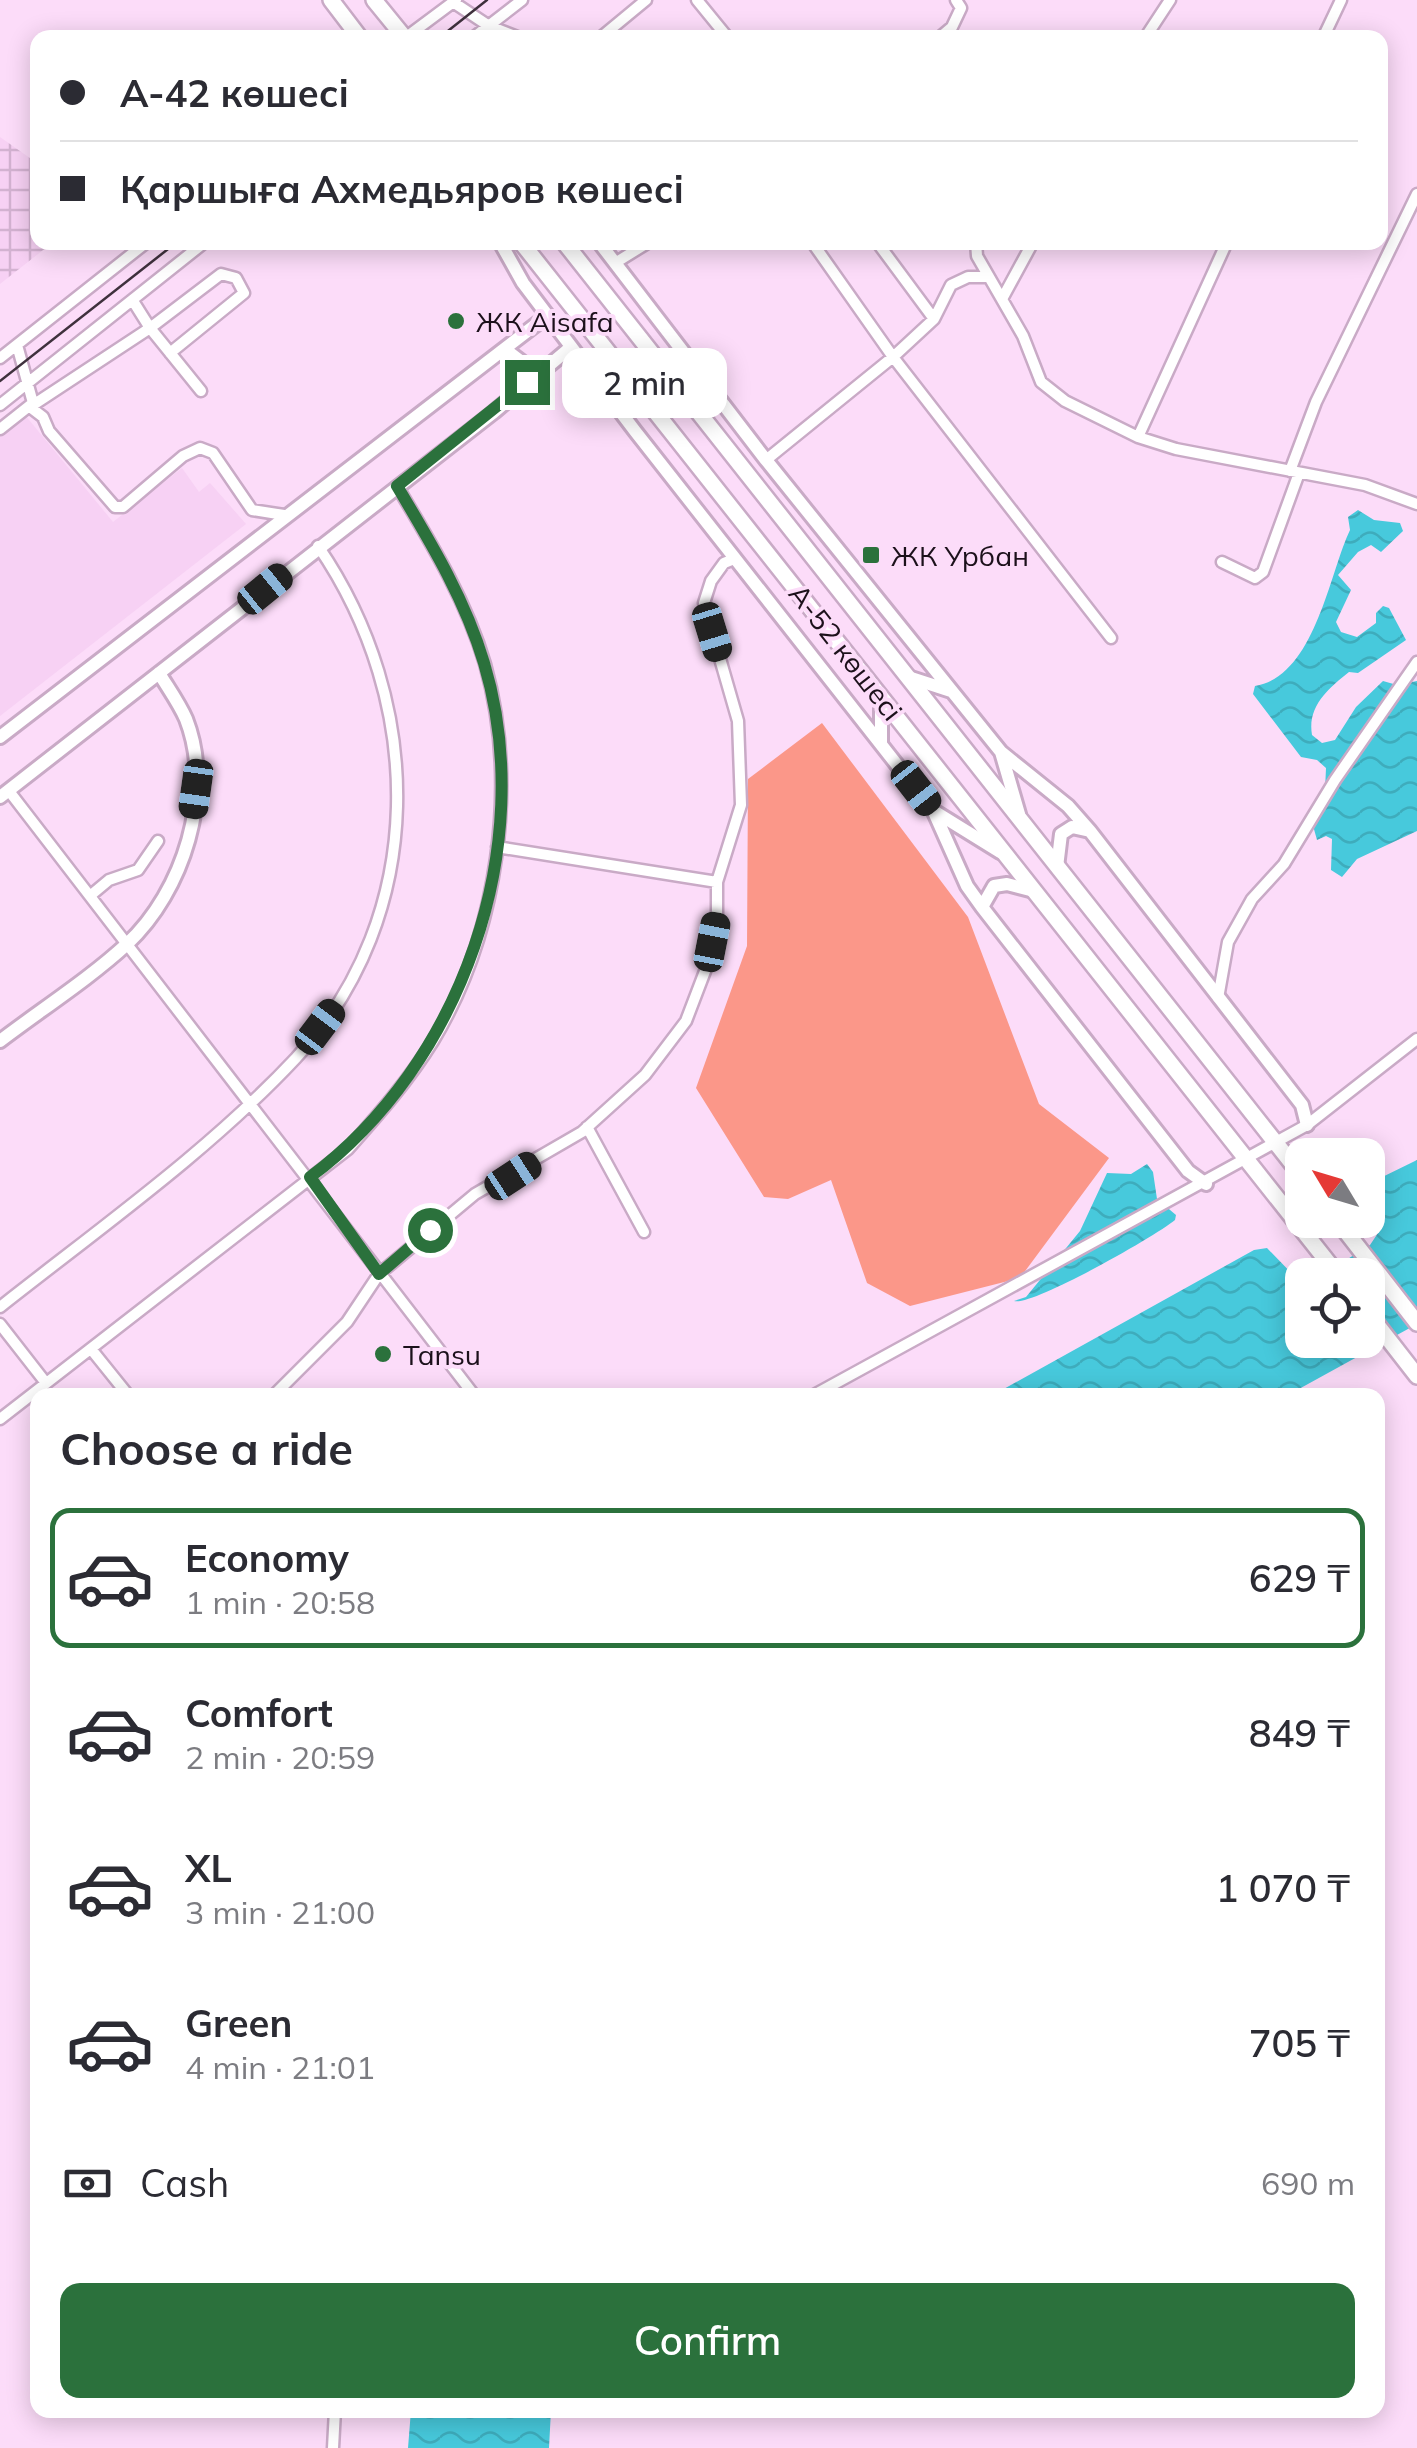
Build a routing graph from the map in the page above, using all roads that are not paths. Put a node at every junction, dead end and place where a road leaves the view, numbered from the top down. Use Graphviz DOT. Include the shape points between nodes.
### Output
graph roads {
  1 [pos="331,0"];
  2 [pos="374,0"];
  3 [pos="522,0"];
  4 [pos="646,0"];
  5 [pos="690,0"];
  6 [pos="697,0"];
  7 [pos="956,0"];
  8 [pos="1170,0"];
  9 [pos="1341,0"];
  10 [pos="455,1"];
  11 [pos="489,26"];
  12 [pos="354,30"];
  13 [pos="398,30"];
  14 [pos="416,30"];
  15 [pos="484,30"];
  16 [pos="499,30"];
  17 [pos="610,30"];
  18 [pos="712,30"];
  19 [pos="721,30"];
  20 [pos="948,30"];
  21 [pos="1150,30"];
  22 [pos="1327,30"];
  23 [pos="1417,194"];
  24 [pos="137,250"];
  25 [pos="196,250"];
  26 [pos="505,250"];
  27 [pos="527,250"];
  28 [pos="570,250"];
  29 [pos="604,250"];
  30 [pos="636,250"];
  31 [pos="818,250"];
  32 [pos="883,250"];
  33 [pos="979,250"];
  34 [pos="1030,250"];
  35 [pos="1223,250"];
  36 [pos="615,263"];
  37 [pos="987,277"];
  38 [pos="1002,299"];
  39 [pos="133,301"];
  40 [pos="548,316"];
  41 [pos="934,320"];
  42 [pos="150,328"];
  43 [pos="17,345"];
  44 [pos="571,347"];
  45 [pos="506,350"];
  46 [pos="170,353"];
  47 [pos="892,357"];
  48 [pos="0,358"];
  49 [pos="29,382"];
  50 [pos="527,382"];
  51 [pos="201,391"];
  52 [pos="0,404"];
  53 [pos="30,408"];
  54 [pos="0,429"];
  55 [pos="1138,437"];
  56 [pos="766,460"];
  57 [pos="1294,472"];
  58 [pos="397,486"];
  59 [pos="1417,504"];
  60 [pos="284,515"];
  61 [pos="318,546"];
  62 [pos="734,559"];
  63 [pos="1222,562"];
  64 [pos="1111,638"];
  65 [pos="1417,662"];
  66 [pos="159,673"];
  67 [pos="902,676"];
  68 [pos="953,692"];
  69 [pos="881,696"];
  70 [pos="0,737"];
  71 [pos="880,742"];
  72 [pos="1001,752"];
  73 [pos="4,794"];
  74 [pos="934,812"];
  75 [pos="1022,826"];
  76 [pos="1090,830"];
  77 [pos="158,841"];
  78 [pos="497,847"];
  79 [pos="1006,856"];
  80 [pos="1056,867"];
  81 [pos="717,882"];
  82 [pos="1034,892"];
  83 [pos="91,896"];
  84 [pos="982,907"];
  85 [pos="127,944"];
  86 [pos="1218,998"];
  87 [pos="1417,1039"];
  88 [pos="0,1041"];
  89 [pos="250,1102"];
  90 [pos="1308,1125"];
  91 [pos="587,1127"];
  92 [pos="1285,1154"];
  93 [pos="310,1177"];
  94 [pos="1206,1184"];
  95 [pos="644,1232"];
  96 [pos="1351,1238"];
  97 [pos="1325,1258"];
  98 [pos="379,1274"];
  99 [pos="0,1307"];
  100 [pos="1417,1323"];
  101 [pos="0,1324"];
  102 [pos="1385,1335"];
  103 [pos="91,1349"];
  104 [pos="1417,1376"];
  105 [pos="46,1383"];
  106 [pos="39,1388"];
  107 [pos="122,1388"];
  108 [pos="281,1388"];
  109 [pos="469,1388"];
  110 [pos="827,1388"];
  111 [pos="30,1395"];
  112 [pos="0,1418"];
  113 [pos="335,2418"];
  114 [pos="333,2448"];
  1 -- 12 [label="main road"];
  2 -- 13 [label="main road"];
  3 -- 11 [label="street"];
  4 -- 17 [label="street"];
  5 -- 18 [label="street"];
  6 -- 19 [label="street"];
  7 -- 20 [label="street" via="961,8"];
  8 -- 21 [label="street"];
  9 -- 22 [label="street"];
  10 -- 11 [label="street"];
  10 -- 14 [label="street"];
  11 -- 15 [label="street"];
  11 -- 16 [label="street"];
  23 -- 57 [label="street" via="1316,402"];
  24 -- 43 [label="street"];
  25 -- 39 [label="street"];
  26 -- 40 [label="street"];
  27 -- 69 [label="main road, А-52 көшесі"];
  28 -- 67 [label="main road, А-52 көшесі"];
  29 -- 36 [label="street"];
  30 -- 36 [label="street"];
  31 -- 47 [label="street"];
  32 -- 41 [label="street"];
  33 -- 37 [label="street"];
  34 -- 38 [label="street"];
  35 -- 55 [label="street"];
  36 -- 56 [label="street"];
  37 -- 38 [label="street"];
  37 -- 41 [label="street" via="951,285"];
  38 -- 55 [label="street" via="1042,382 1065,401"];
  39 -- 42 [label="street"];
  39 -- 49 [label="street"];
  40 -- 44 [label="street"];
  40 -- 45 [label="street"];
  41 -- 47 [label="street"];
  42 -- 46 [label="street"];
  42 -- 46 [label="street" via="221,274 236,278 244,293"];
  42 -- 53 [label="street"];
  43 -- 48 [label="street"];
  43 -- 49 [label="street"];
  44 -- 50 [label="street"];
  44 -- 62 [label="street"];
  45 -- 50 [label="street" via="528,366"];
  45 -- 60 [label="street"];
  46 -- 51 [label="street"];
  47 -- 56 [label="street"];
  47 -- 64 [label="street"];
  49 -- 52 [label="street"];
  49 -- 53 [label="street"];
  50 -- 58 [label="street"];
  53 -- 54 [label="street"];
  53 -- 60 [label="street" via="114,507 123,507 200,448 213,453 252,510"];
  55 -- 57 [label="street"];
  56 -- 68 [label="street"];
  57 -- 59 [label="street" via="1364,485"];
  57 -- 63 [label="street" via="1264,572 1255,578"];
  58 -- 61 [label="street"];
  58 -- 78 [label="street" via="441,559 485,665 499,745"];
  60 -- 70 [label="street"];
  61 -- 66 [label="street"];
  61 -- 89 [label="street" via="345,585 386,684 395,734 396,836 381,903 342,997 298,1056"];
  62 -- 71 [label="street"];
  62 -- 81 [label="street" via="711,581 704,603 738,721 742,805"];
  65 -- 86 [label="street" via="1284,864 1252,899 1228,942"];
  66 -- 73 [label="street"];
  66 -- 85 [label="street" via="186,720 196,789 184,855 153,915"];
  67 -- 68 [label="street"];
  67 -- 75 [label="main road, А-52 көшесі"];
  68 -- 72 [label="street"];
  69 -- 71 [label="street"];
  69 -- 79 [label="main road, А-52 көшесі"];
  71 -- 74 [label="street"];
  72 -- 75 [label="street"];
  72 -- 76 [label="street"];
  73 -- 83 [label="street"];
  74 -- 79 [label="street"];
  74 -- 84 [label="street"];
  75 -- 80 [label="main road, А-52 көшесі"];
  76 -- 80 [label="street" via="1072,827 1061,834"];
  76 -- 86 [label="street"];
  77 -- 83 [label="street" via="138,870 108,880"];
  78 -- 81 [label="street"];
  78 -- 93 [label="street" via="467,968 434,1039 348,1148"];
  79 -- 82 [label="main road, А-52 көшесі"];
  80 -- 92 [label="main road, А-52 көшесі"];
  81 -- 91 [label="street" via="707,966 686,1021 644,1075"];
  82 -- 84 [label="street" via="994,886"];
  82 -- 97 [label="main road, А-52 көшесі"];
  83 -- 85 [label="street"];
  84 -- 94 [label="street" via="1188,1171"];
  85 -- 88 [label="street"];
  85 -- 89 [label="street"];
  86 -- 90 [label="street" via="1302,1105"];
  87 -- 90 [label="street"];
  89 -- 93 [label="street"];
  89 -- 99 [label="street"];
  90 -- 94 [label="street"];
  91 -- 95 [label="street"];
  91 -- 98 [label="street" via="475,1194"];
  93 -- 98 [label="street"];
  93 -- 103 [label="street"];
  94 -- 110 [label="street"];
  96 -- 100 [label="main road"];
  98 -- 108 [label="street" via="347,1322"];
  98 -- 109 [label="street"];
  101 -- 105 [label="street"];
  102 -- 104 [label="main road"];
  103 -- 105 [label="street"];
  103 -- 107 [label="street"];
  105 -- 106 [label="street"];
  111 -- 112 [label="street"];
  113 -- 114 [label="street"];
}
